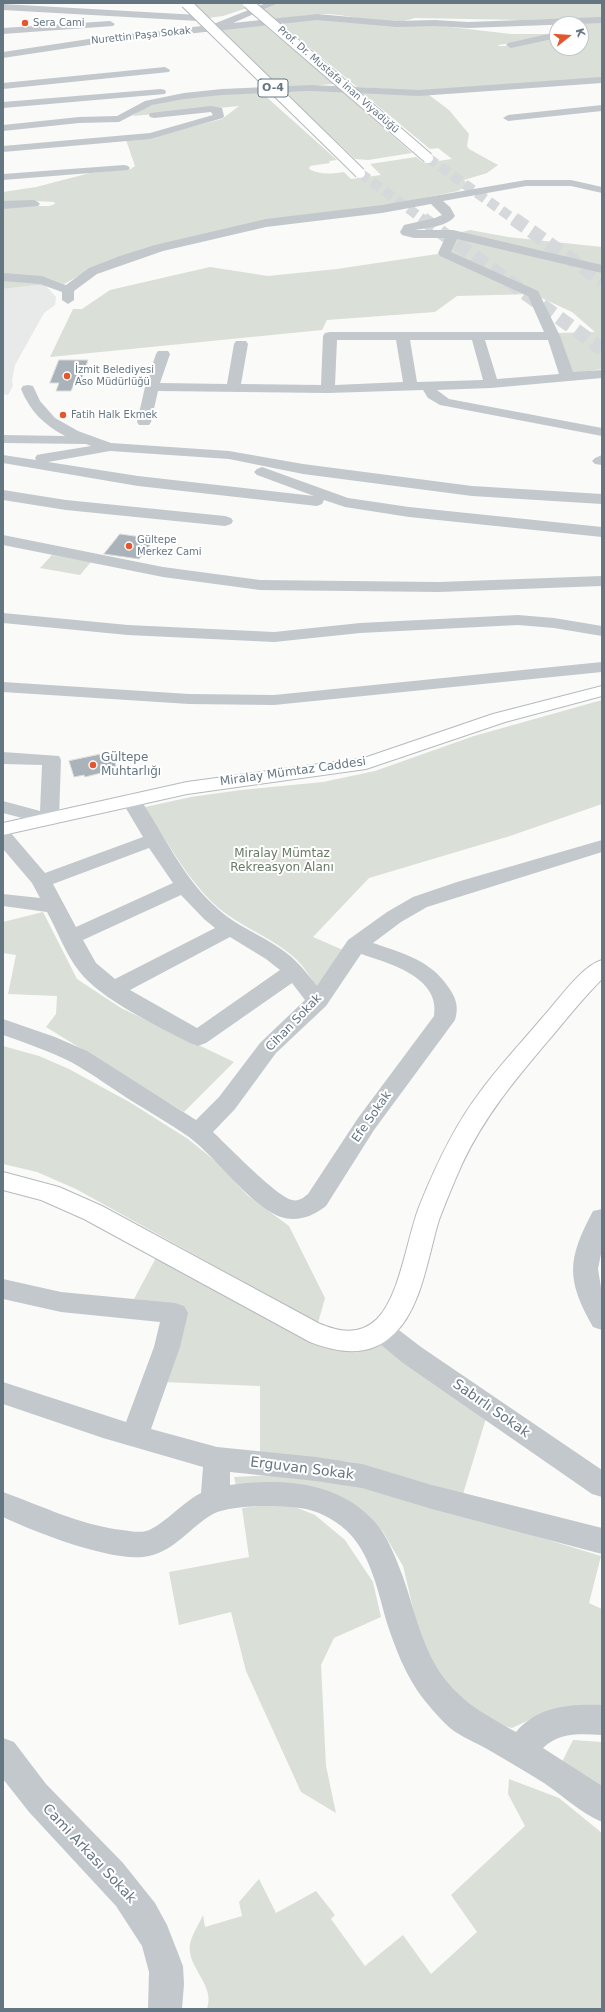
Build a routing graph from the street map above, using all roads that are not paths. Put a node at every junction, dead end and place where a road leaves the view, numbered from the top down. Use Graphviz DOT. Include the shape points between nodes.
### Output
graph roads {
  1 [pos="186,3"];
  2 [pos="248,3"];
  3 [pos="274,3"];
  4 [pos="3,9"];
  5 [pos="233,19"];
  6 [pos="602,20"];
  7 [pos="433,23"];
  8 [pos="123,24"];
  9 [pos="143,25"];
  10 [pos="213,28"];
  11 [pos="3,31"];
  12 [pos="549,34"];
  13 [pos="549,36"];
  14 [pos="33,39"];
  15 [pos="68,45"];
  16 [pos="511,45"];
  17 [pos="3,55"];
  18 [pos="164,70"];
  19 [pos="602,80"];
  20 [pos="22,84"];
  21 [pos="3,86"];
  22 [pos="252,90"];
  23 [pos="36,102"];
  24 [pos="3,105"];
  25 [pos="602,108"];
  26 [pos="508,118"];
  27 [pos="119,119"];
  28 [pos="3,128"];
  29 [pos="3,149"];
  30 [pos="428,158"];
  31 [pos="124,168"];
  32 [pos="360,173"];
  33 [pos="3,177"];
  34 [pos="602,190"];
  35 [pos="434,200"];
  36 [pos="34,204"];
  37 [pos="3,205"];
  38 [pos="453,234"];
  39 [pos="602,269"];
  40 [pos="3,277"];
  41 [pos="402,335"];
  42 [pos="477,335"];
  43 [pos="553,336"];
  44 [pos="241,344"];
  45 [pos="164,354"];
  46 [pos="602,375"];
  47 [pos="568,378"];
  48 [pos="491,384"];
  49 [pos="152,387"];
  50 [pos="411,387"];
  51 [pos="428,387"];
  52 [pos="233,388"];
  53 [pos="28,389"];
  54 [pos="328,390"];
  55 [pos="144,422"];
  56 [pos="602,432"];
  57 [pos="3,439"];
  58 [pos="92,442"];
  59 [pos="110,447"];
  60 [pos="206,453"];
  61 [pos="6,459"];
  62 [pos="3,495"];
  63 [pos="602,499"];
  64 [pos="345,502"];
  65 [pos="225,521"];
  66 [pos="602,532"];
  67 [pos="3,540"];
  68 [pos="602,581"];
  69 [pos="3,618"];
  70 [pos="602,631"];
  71 [pos="602,667"];
  72 [pos="3,687"];
  73 [pos="601,692"];
  74 [pos="3,758"];
  75 [pos="131,800"];
  76 [pos="3,808"];
  77 [pos="49,819"];
  78 [pos="3,829"];
  79 [pos="3,836"];
  80 [pos="155,839"];
  81 [pos="602,846"];
  82 [pos="41,882"];
  83 [pos="183,886"];
  84 [pos="3,900"];
  85 [pos="55,906"];
  86 [pos="230,929"];
  87 [pos="71,937"];
  88 [pos="356,945"];
  89 [pos="602,967"];
  90 [pos="294,971"];
  91 [pos="114,989"];
  92 [pos="318,1001"];
  93 [pos="3,1027"];
  94 [pos="198,1132"];
  95 [pos="3,1181"];
  96 [pos="602,1218"];
  97 [pos="3,1289"];
  98 [pos="602,1320"];
  99 [pos="382,1331"];
  100 [pos="3,1394"];
  101 [pos="135,1435"];
  102 [pos="217,1459"];
  103 [pos="602,1485"];
  104 [pos="216,1500"];
  105 [pos="3,1504"];
  106 [pos="602,1541"];
  107 [pos="602,1720"];
  108 [pos="520,1752"];
  109 [pos="3,1753"];
  110 [pos="602,1806"];
  111 [pos="165,2009"];
  1 -- 32 [label="main road, O-4, bridge"];
  2 -- 30 [label="main road, Prof. Dr. Mustafa İnan Viyadüğü, bridge"];
  3 -- 5 [label="street, Nurettin Paşa Sokak"];
  4 -- 5 [label="street"];
  5 -- 9 [label="street"];
  5 -- 10 [label="street, Nurettin Paşa Sokak"];
  6 -- 7 [label="street" via="477,25"];
  7 -- 10 [label="street" via="396,24 317,17"];
  7 -- 12 [label="street" via="488,32"];
  8 -- 11 [label="street"];
  10 -- 15 [label="street, Nurettin Paşa Sokak"];
  13 -- 16 [label="street"];
  14 -- 15 [label="street" via="54,38"];
  15 -- 17 [label="street, Nurettin Paşa Sokak"];
  18 -- 20 [label="street"];
  19 -- 22 [label="street" via="419,93 354,89"];
  20 -- 21 [label="street"];
  20 -- 23 [label="street"];
  22 -- 23 [label="street" via="156,92"];
  22 -- 27 [label="street" via="195,94 160,100 142,105"];
  23 -- 24 [label="street"];
  25 -- 26 [label="street"];
  27 -- 28 [label="street" via="79,120"];
  27 -- 29 [label="street" via="211,109 220,113 213,119 154,135"];
  31 -- 33 [label="street"];
  34 -- 35 [label="street" via="571,183 543,182"];
  35 -- 38 [label="street" via="446,210 448,216 439,221 408,228 406,232"];
  35 -- 40 [label="street" via="382,209 275,221 159,248 93,271 76,282 68,295 42,280"];
  36 -- 37 [label="street"];
  38 -- 39 [label="street"];
  38 -- 43 [label="street" via="444,253 533,294"];
  41 -- 42 [label="street"];
  41 -- 50 [label="street"];
  41 -- 54 [label="street" via="330,336"];
  42 -- 43 [label="street"];
  42 -- 48 [label="street"];
  43 -- 47 [label="street"];
  44 -- 52 [label="street"];
  45 -- 49 [label="street"];
  46 -- 47 [label="street"];
  47 -- 48 [label="street"];
  48 -- 51 [label="street"];
  49 -- 52 [label="street"];
  49 -- 55 [label="street"];
  50 -- 51 [label="street"];
  50 -- 54 [label="street"];
  51 -- 56 [label="street" via="433,395 445,402"];
  52 -- 54 [label="street"];
  53 -- 58 [label="street" via="32,401 46,418"];
  57 -- 58 [label="street"];
  58 -- 59 [label="street"];
  59 -- 60 [label="street"];
  59 -- 61 [label="street" via="68,455"];
  60 -- 63 [label="street" via="429,487"];
  60 -- 64 [label="street"];
  61 -- 64 [label="street" via="138,481"];
  62 -- 65 [label="street" via="66,505"];
  64 -- 66 [label="street" via="409,512"];
  67 -- 68 [label="street" via="168,572 260,585 439,587"];
  69 -- 70 [label="street" via="128,630 268,637 360,628 518,620"];
  71 -- 72 [label="street" via="274,700 189,699"];
  73 -- 75 [label="main road, Miralay Mümtaz Caddesi" via="499,718 366,763 217,782"];
  74 -- 77 [label="street" via="52,760"];
  75 -- 77 [label="main road, Miralay Mümtaz Caddesi"];
  75 -- 80 [label="street"];
  76 -- 77 [label="street"];
  77 -- 78 [label="main road, Miralay Mümtaz Caddesi"];
  79 -- 82 [label="street"];
  80 -- 82 [label="street"];
  80 -- 83 [label="street"];
  81 -- 88 [label="street, Cihan Sokak" via="420,902 394,917"];
  82 -- 85 [label="street"];
  83 -- 86 [label="street" via="212,916"];
  83 -- 87 [label="street"];
  84 -- 85 [label="street"];
  85 -- 87 [label="street"];
  86 -- 90 [label="street" via="282,959"];
  86 -- 91 [label="street"];
  87 -- 91 [label="street" via="87,968"];
  88 -- 92 [label="street, Cihan Sokak"];
  88 -- 94 [label="street, Efe Sokak" via="425,972 443,995 447,1012 444,1020 366,1124 317,1200 308,1208 286,1209 270,1198"];
  89 -- 99 [label="main road" via="523,1054 483,1106 464,1137 432,1207 404,1298 396,1315"];
  90 -- 91 [label="street" via="198,1038"];
  90 -- 92 [label="street"];
  92 -- 94 [label="street, Cihan Sokak" via="268,1048 227,1102"];
  93 -- 94 [label="street" via="47,1042 79,1057"];
  95 -- 99 [label="main road" via="39,1188 63,1197 320,1334 349,1342 368,1338"];
  96 -- 98 [label="street" via="588,1250 584,1270 586,1287"];
  97 -- 101 [label="street" via="61,1302 175,1313 167,1347"];
  99 -- 103 [label="street, Sabırlı Sokak" via="412,1355"];
  100 -- 101 [label="street, Erguvan Sokak"];
  101 -- 102 [label="street, Erguvan Sokak"];
  102 -- 104 [label="street"];
  102 -- 106 [label="street, Erguvan Sokak" via="362,1476"];
  104 -- 105 [label="street" via="204,1505 156,1541 145,1544 130,1544 60,1527"];
  104 -- 108 [label="street" via="270,1494 297,1495 337,1507 356,1520 378,1552 389,1577 406,1635 427,1678 462,1718"];
  107 -- 108 [label="street" via="558,1721 532,1736"];
  108 -- 110 [label="street" via="565,1778"];
  109 -- 111 [label="street, Cami Arkası Sokak" via="39,1800 131,1897 154,1934 165,1962"];
}
